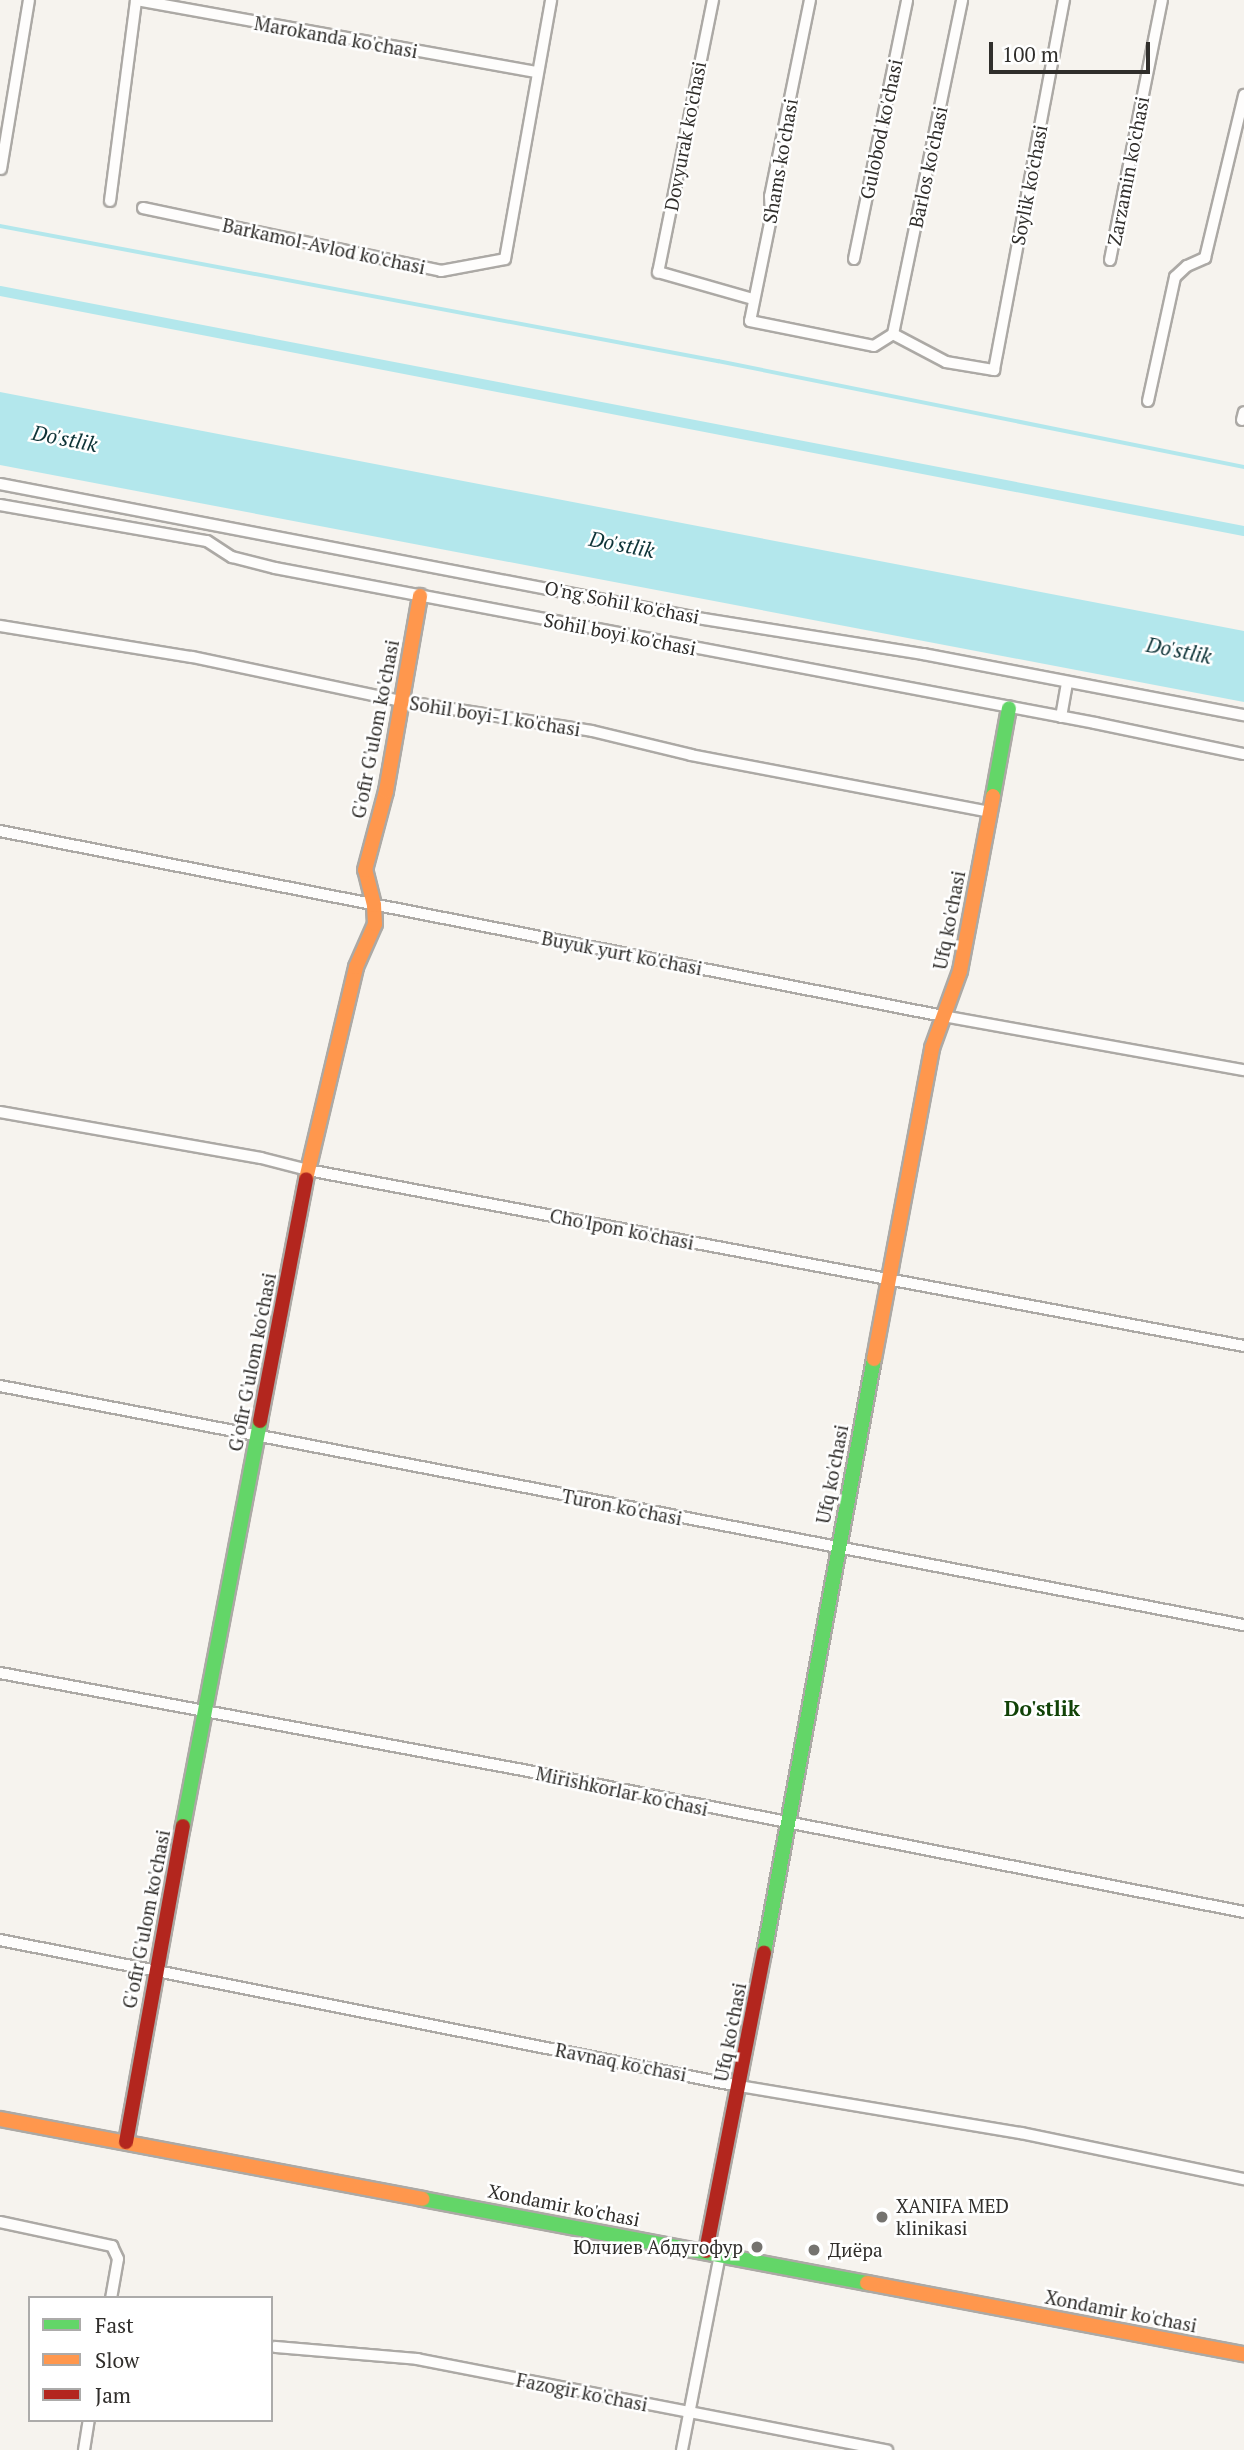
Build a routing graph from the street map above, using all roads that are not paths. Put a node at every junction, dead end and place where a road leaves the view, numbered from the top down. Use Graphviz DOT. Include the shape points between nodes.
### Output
graph roads {
  1 [pos="30,0"];
  2 [pos="136,0"];
  3 [pos="551,0"];
  4 [pos="713,0"];
  5 [pos="810,0"];
  6 [pos="907,0"];
  7 [pos="962,0"];
  8 [pos="1064,0"];
  9 [pos="1163,0"];
  10 [pos="537,72"];
  11 [pos="1244,95"];
  12 [pos="2,169"];
  13 [pos="110,201"];
  14 [pos="143,208"];
  15 [pos="854,259"];
  16 [pos="1110,260"];
  17 [pos="753,299"];
  18 [pos="892,334"];
  19 [pos="1148,401"];
  20 [pos="0,484"];
  21 [pos="0,505"];
  22 [pos="420,596"];
  23 [pos="0,626"];
  24 [pos="1067,683"];
  25 [pos="401,701"];
  26 [pos="1009,708"];
  27 [pos="1244,715"];
  28 [pos="1061,717"];
  29 [pos="1244,754"];
  30 [pos="989,812"];
  31 [pos="0,831"];
  32 [pos="374,905"];
  33 [pos="943,1016"];
  34 [pos="1244,1070"];
  35 [pos="0,1112"];
  36 [pos="308,1170"];
  37 [pos="888,1279"];
  38 [pos="1244,1346"];
  39 [pos="0,1386"];
  40 [pos="257,1435"];
  41 [pos="838,1546"];
  42 [pos="1244,1625"];
  43 [pos="0,1673"];
  44 [pos="207,1711"];
  45 [pos="788,1823"];
  46 [pos="1244,1912"];
  47 [pos="0,1940"];
  48 [pos="157,1970"];
  49 [pos="739,2086"];
  50 [pos="0,2119"];
  51 [pos="126,2142"];
  52 [pos="1244,2179"];
  53 [pos="0,2223"];
  54 [pos="713,2252"];
  55 [pos="111,2296"];
  56 [pos="275,2347"];
  57 [pos="1244,2354"];
  58 [pos="689,2413"];
  59 [pos="89,2422"];
  60 [pos="84,2450"];
  61 [pos="682,2450"];
  62 [pos="887,2450"];
  1 -- 12 [label="street"];
  2 -- 10 [label="street, Marokanda ko'chasi"];
  2 -- 13 [label="street"];
  3 -- 10 [label="street"];
  4 -- 17 [label="street, Dovyurak ko'chasi" via="658,272"];
  5 -- 17 [label="street, Shams ko'chasi"];
  6 -- 15 [label="street, Gulobod ko'chasi"];
  7 -- 18 [label="street, Barlos ko'chasi"];
  8 -- 18 [label="street, Soylik ko'chasi" via="994,370 946,362"];
  9 -- 16 [label="street, Zarzamin ko'chasi"];
  10 -- 14 [label="street, Barkamol-Avlod ko'chasi" via="505,259 441,271"];
  11 -- 19 [label="street" via="1205,258 1175,277"];
  17 -- 18 [label="street, Shams ko'chasi" via="750,321 874,346"];
  20 -- 24 [label="street, O'ng Sohil ko'chasi" via="704,619 923,654"];
  21 -- 22 [label="street, Sohil boyi ko'chasi" via="207,541 232,556 275,568"];
  22 -- 25 [label="street, G'ofir G'ulom ko'chasi"];
  22 -- 26 [label="street, Sohil boyi ko'chasi"];
  23 -- 25 [label="street, Sohil boyi-1 ko'chasi" via="192,657"];
  24 -- 27 [label="street, O'ng Sohil ko'chasi"];
  24 -- 28 [label="street"];
  25 -- 30 [label="street, Sohil boyi-1 ko'chasi" via="592,731 691,755"];
  25 -- 32 [label="street, G'ofir G'ulom ko'chasi" via="386,791 365,870"];
  26 -- 28 [label="street, Sohil boyi ko'chasi"];
  26 -- 30 [label="street, Ufq ko'chasi"];
  28 -- 29 [label="street, Sohil boyi ko'chasi"];
  30 -- 33 [label="street, Ufq ko'chasi" via="960,971"];
  31 -- 32 [label="street, Buyuk yurt ko'chasi"];
  32 -- 33 [label="street, Buyuk yurt ko'chasi"];
  32 -- 36 [label="street, G'ofir G'ulom ko'chasi" via="375,924 356,967"];
  33 -- 34 [label="street, Buyuk yurt ko'chasi"];
  33 -- 37 [label="street, Ufq ko'chasi" via="932,1048"];
  35 -- 36 [label="street, Cho'lpon ko'chasi"];
  36 -- 37 [label="street, Cho'lpon ko'chasi"];
  36 -- 40 [label="street, G'ofir G'ulom ko'chasi"];
  37 -- 38 [label="street, Cho'lpon ko'chasi"];
  37 -- 41 [label="street, Ufq ko'chasi"];
  39 -- 40 [label="street, Turon ko'chasi"];
  40 -- 41 [label="street, Turon ko'chasi" via="793,1541"];
  40 -- 44 [label="street, G'ofir G'ulom ko'chasi"];
  41 -- 42 [label="street, Turon ko'chasi"];
  41 -- 45 [label="street, Ufq ko'chasi"];
  43 -- 44 [label="street, Mirishkorlar ko'chasi"];
  44 -- 45 [label="street, Mirishkorlar ko'chasi"];
  44 -- 48 [label="street, G'ofir G'ulom ko'chasi"];
  45 -- 46 [label="street, Mirishkorlar ko'chasi"];
  45 -- 49 [label="street, Ufq ko'chasi"];
  47 -- 48 [label="street, Ravnaq ko'chasi"];
  48 -- 49 [label="street, Ravnaq ko'chasi"];
  48 -- 51 [label="street, G'ofir G'ulom ko'chasi"];
  49 -- 52 [label="street, Ravnaq ko'chasi" via="1021,2133"];
  49 -- 54 [label="street, Ufq ko'chasi"];
  50 -- 51 [label="street, Xondamir ko'chasi"];
  51 -- 54 [label="street, Xondamir ko'chasi"];
  53 -- 55 [label="street" via="105,2242 118,2259"];
  54 -- 57 [label="street, Xondamir ko'chasi"];
  54 -- 58 [label="street"];
  56 -- 58 [label="street, Fazogir ko'chasi" via="417,2359"];
  58 -- 61 [label="street"];
  58 -- 62 [label="street, Fazogir ko'chasi"];
  59 -- 60 [label="street"];
}
